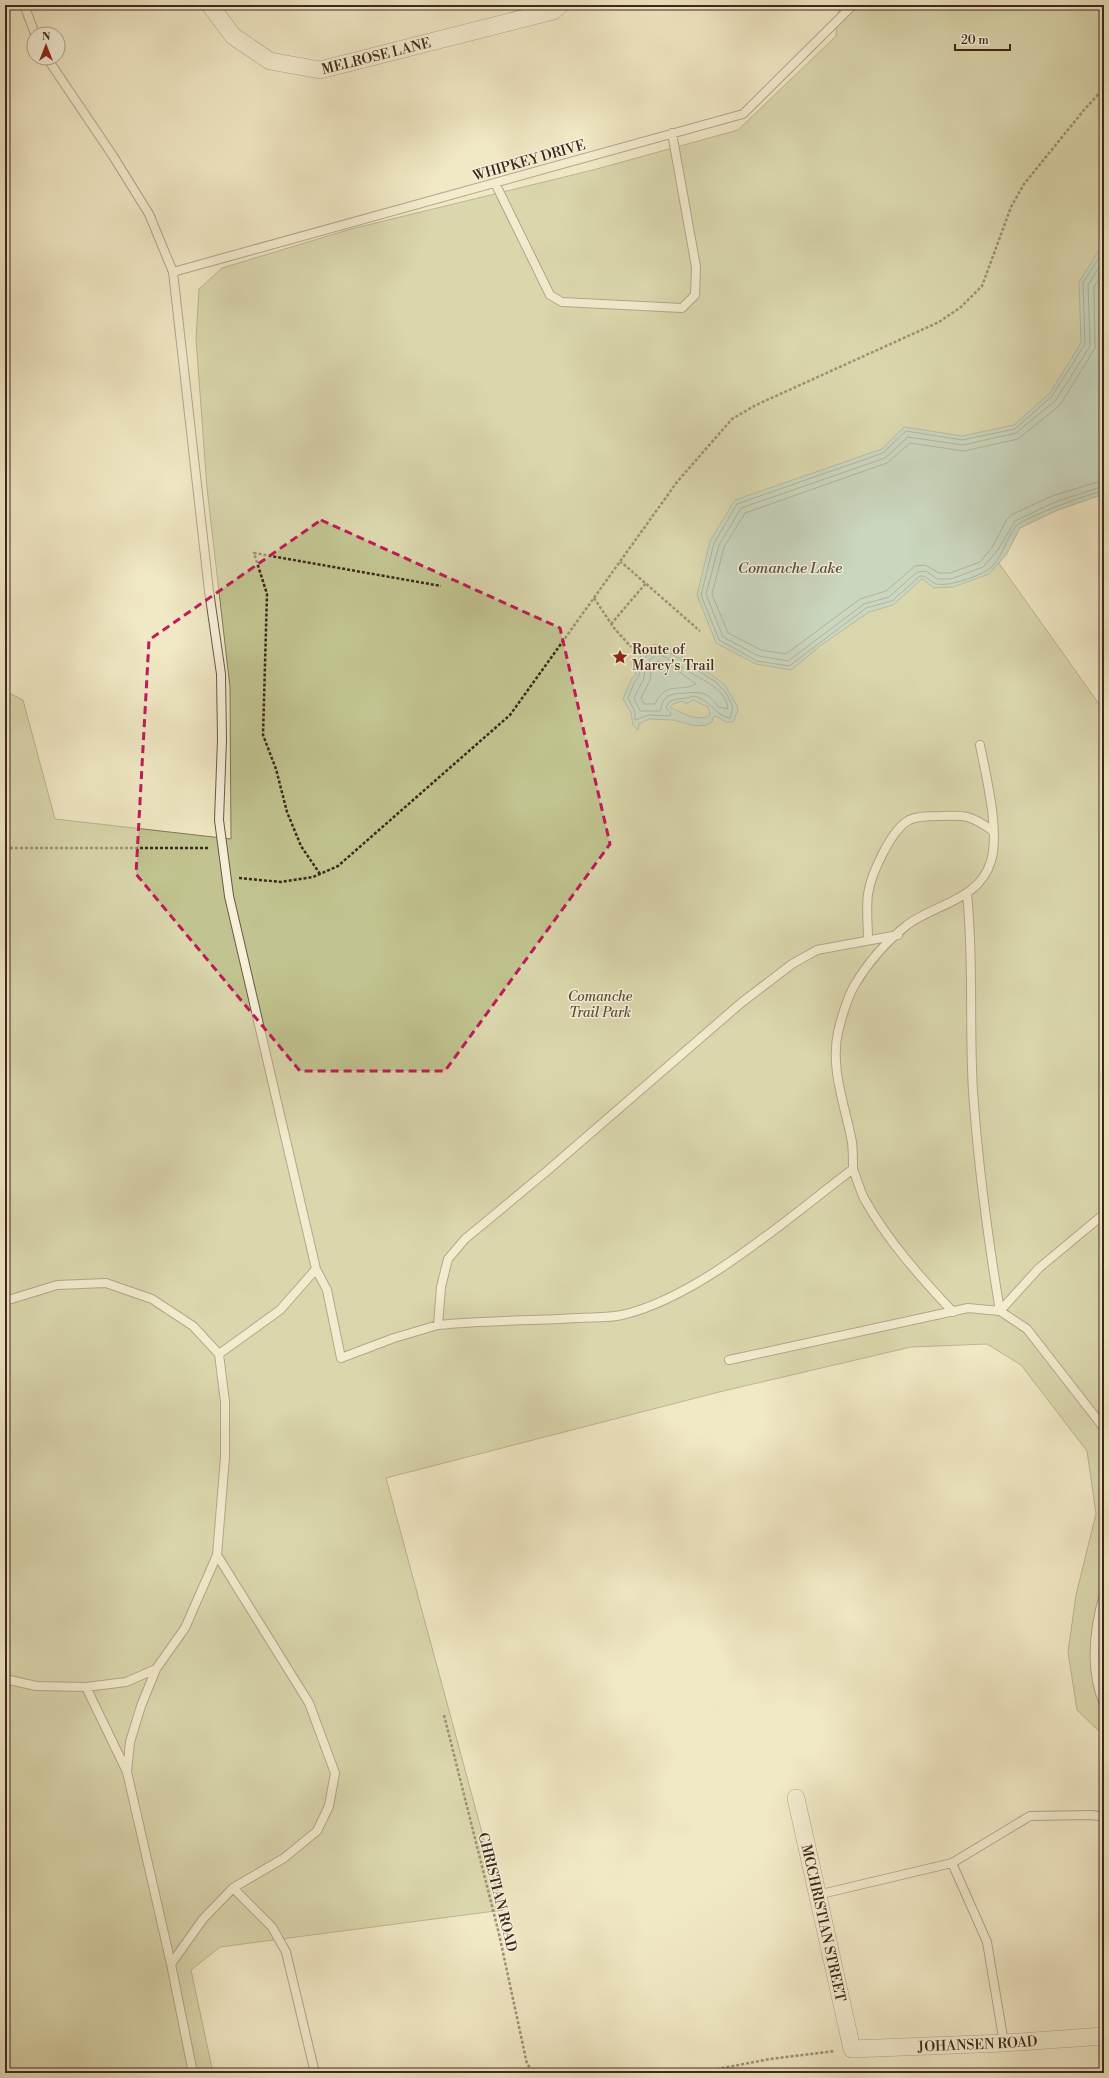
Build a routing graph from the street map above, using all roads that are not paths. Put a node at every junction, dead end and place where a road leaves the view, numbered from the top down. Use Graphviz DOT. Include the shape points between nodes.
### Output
graph roads {
  1 [pos="24,5"];
  2 [pos="210,5"];
  3 [pos="560,5"];
  4 [pos="853,5"];
  5 [pos="32,26"];
  6 [pos="52,66"];
  7 [pos="672,134"];
  8 [pos="495,183"];
  9 [pos="173,272"];
  10 [pos="980,745"];
  11 [pos="993,831"];
  12 [pos="967,894"];
  13 [pos="898,935"];
  14 [pos="868,940"];
  15 [pos="853,1169"];
  16 [pos="1104,1214"];
  17 [pos="316,1269"];
  18 [pos="5,1301"];
  19 [pos="1000,1311"];
  20 [pos="953,1312"];
  21 [pos="438,1325"];
  22 [pos="219,1354"];
  23 [pos="729,1360"];
  24 [pos="1104,1428"];
  25 [pos="217,1555"];
  26 [pos="1104,1594"];
  27 [pos="156,1669"];
  28 [pos="5,1679"];
  29 [pos="86,1687"];
  30 [pos="1104,1704"];
  31 [pos="126,1772"];
  32 [pos="796,1798"];
  33 [pos="1104,1817"];
  34 [pos="952,1863"];
  35 [pos="233,1888"];
  36 [pos="817,1895"];
  37 [pos="170,1964"];
  38 [pos="1104,2036"];
  39 [pos="1004,2043"];
  40 [pos="852,2049"];
  41 [pos="193,2073"];
  42 [pos="315,2073"];
  1 -- 5 [label="lane"];
  2 -- 3 [label="street, MELROSE LANE" via="233,36 270,61 320,70 553,11"];
  4 -- 7 [label="lane, WHIPKEY DRIVE" via="743,114"];
  6 -- 9 [label="lane" via="149,214"];
  7 -- 8 [label="lane, WHIPKEY DRIVE"];
  7 -- 8 [label="lane" via="696,267 695,295 682,308 562,302 550,295"];
  8 -- 9 [label="lane, WHIPKEY DRIVE"];
  9 -- 17 [label="lane" via="209,591 221,674 219,820 226,877"];
  10 -- 11 [label="lane"];
  11 -- 12 [label="lane" via="991,862 983,878"];
  11 -- 14 [label="lane" via="964,815 926,816 909,820 898,829 887,847 868,894"];
  12 -- 13 [label="lane" via="908,925"];
  12 -- 19 [label="lane" via="972,936 973,1091 986,1215"];
  13 -- 14 [label="lane"];
  13 -- 15 [label="lane" via="876,956 853,987 838,1032 835,1064 852,1143"];
  14 -- 21 [label="lane" via="817,950 792,964 741,1003 547,1172 465,1239 448,1259 441,1288"];
  15 -- 20 [label="lane" via="865,1200 893,1241"];
  15 -- 21 [label="lane" via="741,1254 652,1306 621,1316 472,1321"];
  16 -- 19 [label="lane" via="1039,1268"];
  17 -- 21 [label="lane" via="327,1290 341,1358"];
  17 -- 22 [label="lane" via="280,1310"];
  18 -- 22 [label="lane" via="58,1285 106,1283 152,1299 193,1326"];
  19 -- 20 [label="lane" via="968,1308"];
  19 -- 24 [label="lane" via="1027,1329"];
  20 -- 23 [label="lane"];
  22 -- 25 [label="lane" via="225,1402 225,1457"];
  25 -- 27 [label="lane" via="185,1628"];
  25 -- 35 [label="lane" via="309,1703 335,1773 329,1806 317,1831 284,1858"];
  26 -- 30 [label="lane" via="1094,1657"];
  27 -- 29 [label="lane" via="126,1682"];
  27 -- 31 [label="lane" via="130,1742"];
  28 -- 29 [label="lane" via="36,1686"];
  29 -- 31 [label="lane"];
  31 -- 37 [label="lane"];
  32 -- 36 [label="street, MCCHRISTIAN STREET"];
  33 -- 34 [label="lane" via="1030,1816"];
  34 -- 36 [label="lane"];
  34 -- 39 [label="lane" via="987,1942"];
  35 -- 37 [label="lane" via="203,1919"];
  35 -- 42 [label="lane" via="272,1927 286,1952"];
  36 -- 40 [label="street, MCCHRISTIAN STREET"];
  37 -- 41 [label="lane"];
  38 -- 39 [label="street, JOHANSEN ROAD"];
  39 -- 40 [label="street, JOHANSEN ROAD"];
}
